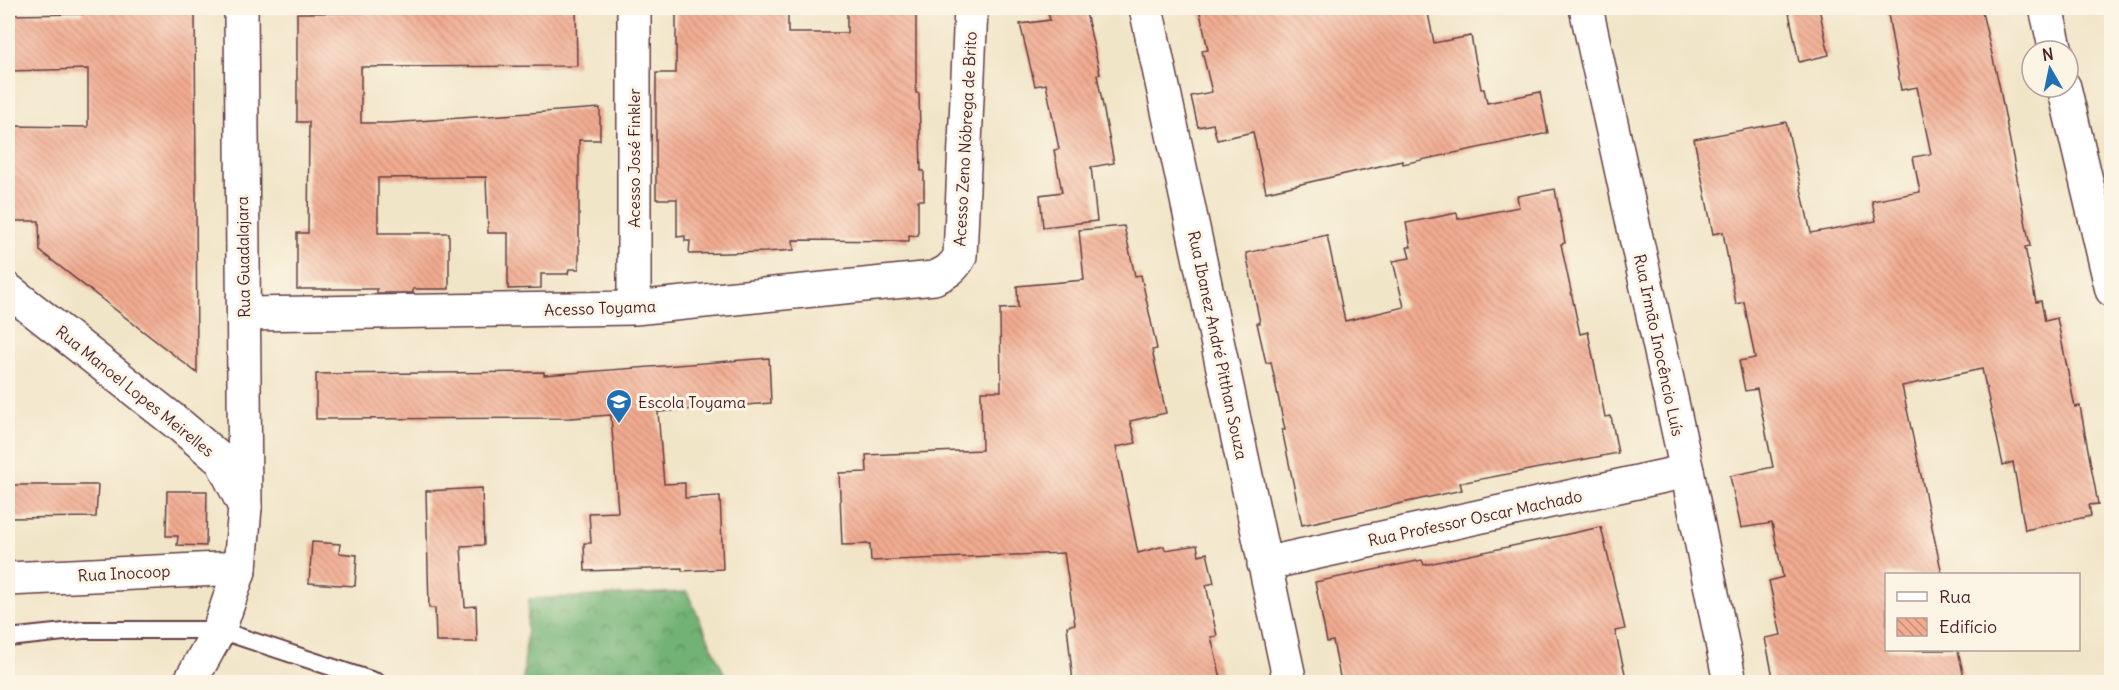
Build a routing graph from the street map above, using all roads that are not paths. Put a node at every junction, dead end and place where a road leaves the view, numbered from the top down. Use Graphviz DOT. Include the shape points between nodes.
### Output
graph roads {
  1 [pos="241,8"];
  2 [pos="634,8"];
  3 [pos="970,8"];
  4 [pos="1146,8"];
  5 [pos="1586,8"];
  6 [pos="2046,8"];
  7 [pos="2053,39"];
  8 [pos="2067,99"];
  9 [pos="952,269"];
  10 [pos="8,290"];
  11 [pos="2112,290"];
  12 [pos="634,308"];
  13 [pos="244,314"];
  14 [pos="1687,471"];
  15 [pos="245,507"];
  16 [pos="1264,564"];
  17 [pos="240,568"];
  18 [pos="8,579"];
  19 [pos="219,630"];
  20 [pos="8,638"];
  21 [pos="190,682"];
  22 [pos="377,682"];
  23 [pos="1290,682"];
  24 [pos="1730,682"];
  1 -- 13 [label="street, Rua Guadalajara"];
  2 -- 12 [label="street, Acesso José Finkler"];
  3 -- 9 [label="street, Acesso Zeno Nóbrega de Brito" via="960,256"];
  4 -- 16 [label="street, Rua Ibanez André Pitthan Souza"];
  5 -- 14 [label="street, Rua Irmão Inocêncio Luís"];
  6 -- 7 [label="street"];
  8 -- 11 [label="street"];
  9 -- 12 [label="street, Acesso Toyama" via="934,278"];
  10 -- 15 [label="street, Rua Manoel Lopes Meirelles" via="222,461"];
  12 -- 13 [label="street, Acesso Toyama"];
  13 -- 15 [label="street, Rua Guadalajara"];
  14 -- 16 [label="street, Rua Professor Oscar Machado"];
  14 -- 24 [label="street, Rua Irmão Inocêncio Luís"];
  15 -- 17 [label="street, Rua Guadalajara"];
  16 -- 23 [label="street, Rua Ibanez André Pitthan Souza"];
  17 -- 18 [label="street, Rua Inocoop"];
  17 -- 19 [label="street, Rua Guadalajara"];
  19 -- 20 [label="lane" via="83,630"];
  19 -- 21 [label="street, Rua Guadalajara"];
  19 -- 22 [label="lane"];
}
